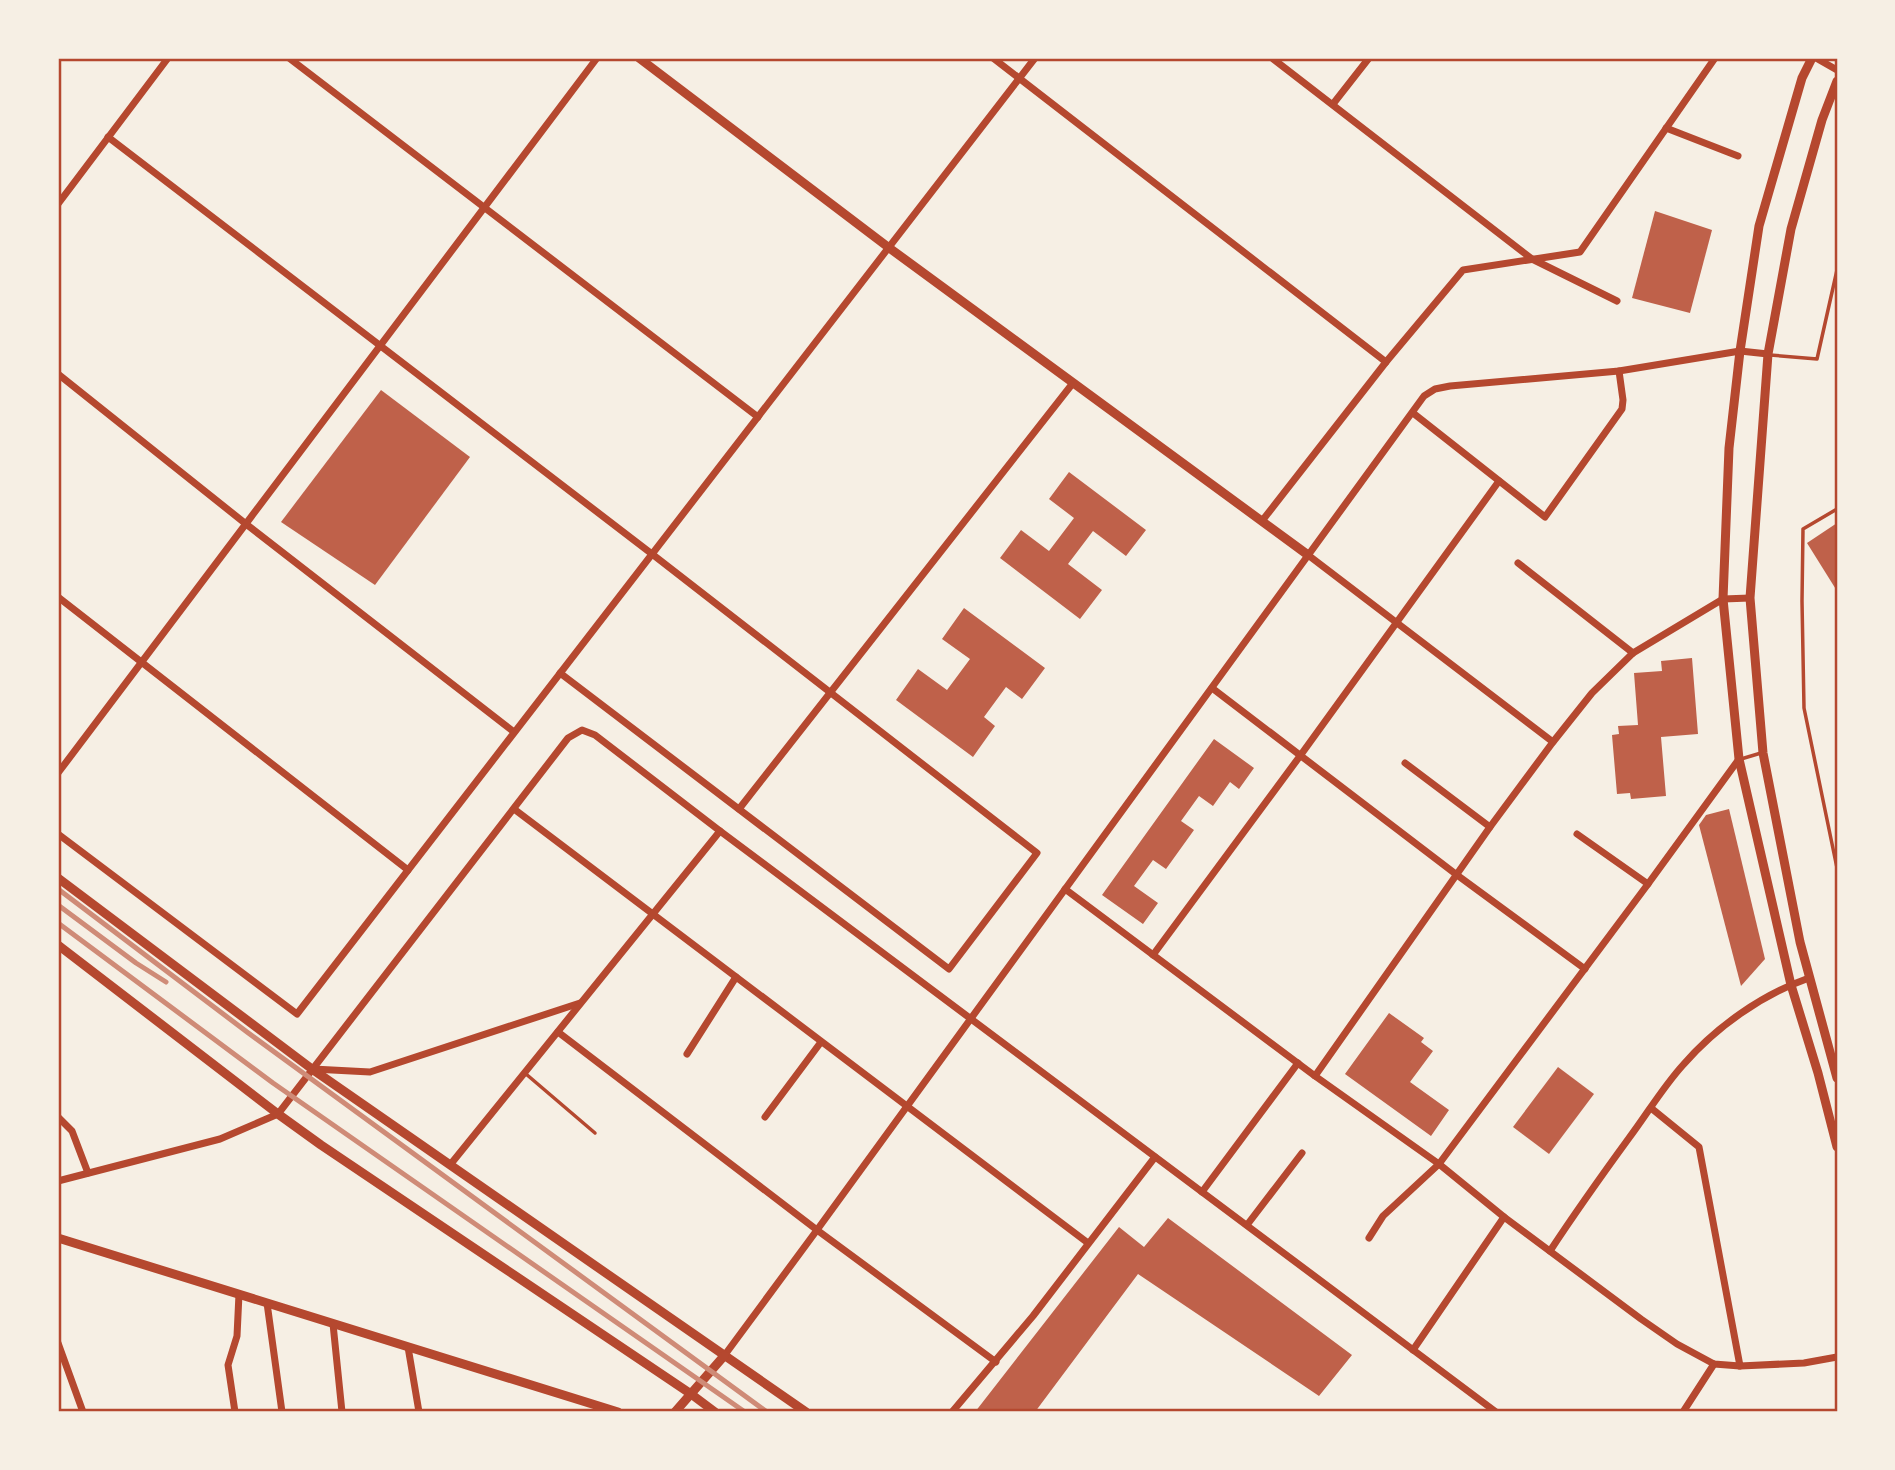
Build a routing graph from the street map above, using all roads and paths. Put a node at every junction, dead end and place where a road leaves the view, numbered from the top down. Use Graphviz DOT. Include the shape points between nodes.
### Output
graph roads {
  1 [pos="168,58"];
  2 [pos="289,58"];
  3 [pos="597,58"];
  4 [pos="639,58"];
  5 [pos="993,58"];
  6 [pos="1035,58"];
  7 [pos="1272,58"];
  8 [pos="1369,58"];
  9 [pos="1715,58"];
  10 [pos="1814,58"];
  11 [pos="1837,70"];
  12 [pos="1019,78"];
  13 [pos="1837,81"];
  14 [pos="1333,104"];
  15 [pos="1666,128"];
  16 [pos="108,137"];
  17 [pos="1738,156"];
  18 [pos="58,204"];
  19 [pos="485,207"];
  20 [pos="888,247"];
  21 [pos="1532,259"];
  22 [pos="1837,270"];
  23 [pos="1617,301"];
  24 [pos="379,346"];
  25 [pos="1740,351"];
  26 [pos="1768,354"];
  27 [pos="1386,362"];
  28 [pos="1619,371"];
  29 [pos="58,374"];
  30 [pos="1073,383"];
  31 [pos="1413,413"];
  32 [pos="758,417"];
  33 [pos="1499,481"];
  34 [pos="1837,509"];
  35 [pos="1262,520"];
  36 [pos="246,524"];
  37 [pos="652,554"];
  38 [pos="1308,555"];
  39 [pos="1518,563"];
  40 [pos="58,597"];
  41 [pos="1750,598"];
  42 [pos="1723,599"];
  43 [pos="1396,622"];
  44 [pos="1633,653"];
  45 [pos="141,663"];
  46 [pos="560,673"];
  47 [pos="1212,688"];
  48 [pos="830,692"];
  49 [pos="514,732"];
  50 [pos="1553,742"];
  51 [pos="1763,753"];
  52 [pos="1300,756"];
  53 [pos="1739,759"];
  54 [pos="1405,763"];
  55 [pos="58,773"];
  56 [pos="514,809"];
  57 [pos="739,809"];
  58 [pos="1490,827"];
  59 [pos="720,831"];
  60 [pos="58,834"];
  61 [pos="1577,834"];
  62 [pos="1837,868"];
  63 [pos="408,870"];
  64 [pos="1457,875"];
  65 [pos="58,878"];
  66 [pos="1648,884"];
  67 [pos="1065,889"];
  68 [pos="654,914"];
  69 [pos="58,945"];
  70 [pos="1153,955"];
  71 [pos="1585,969"];
  72 [pos="736,977"];
  73 [pos="1809,978"];
  74 [pos="1791,985"];
  75 [pos="581,1003"];
  76 [pos="971,1018"];
  77 [pos="558,1032"];
  78 [pos="821,1042"];
  79 [pos="687,1054"];
  80 [pos="1298,1063"];
  81 [pos="312,1069"];
  82 [pos="525,1072"];
  83 [pos="1315,1076"];
  84 [pos="1837,1077"];
  85 [pos="906,1107"];
  86 [pos="1651,1108"];
  87 [pos="278,1114"];
  88 [pos="58,1117"];
  89 [pos="765,1117"];
  90 [pos="595,1133"];
  91 [pos="1837,1147"];
  92 [pos="1302,1153"];
  93 [pos="1155,1157"];
  94 [pos="1439,1164"];
  95 [pos="450,1165"];
  96 [pos="89,1173"];
  97 [pos="58,1181"];
  98 [pos="1202,1192"];
  99 [pos="1504,1217"];
  100 [pos="1247,1225"];
  101 [pos="817,1230"];
  102 [pos="58,1238"];
  103 [pos="1370,1238"];
  104 [pos="1088,1243"];
  105 [pos="1550,1251"];
  106 [pos="239,1294"];
  107 [pos="267,1303"];
  108 [pos="333,1324"];
  109 [pos="58,1343"];
  110 [pos="408,1347"];
  111 [pos="1413,1350"];
  112 [pos="724,1356"];
  113 [pos="1837,1357"];
  114 [pos="996,1362"];
  115 [pos="1714,1364"];
  116 [pos="1740,1366"];
  117 [pos="691,1394"];
  118 [pos="83,1412"];
  119 [pos="235,1412"];
  120 [pos="282,1412"];
  121 [pos="342,1412"];
  122 [pos="419,1412"];
  123 [pos="618,1412"];
  124 [pos="675,1412"];
  125 [pos="715,1412"];
  126 [pos="806,1412"];
  127 [pos="952,1412"];
  128 [pos="1496,1412"];
  129 [pos="1683,1412"];
  1 -- 16 [label="street"];
  2 -- 19 [label="street"];
  3 -- 19 [label="street"];
  4 -- 20 [label="street"];
  5 -- 12 [label="street"];
  6 -- 12 [label="street"];
  7 -- 14 [label="street"];
  8 -- 14 [label="street"];
  9 -- 15 [label="street"];
  10 -- 11 [label="street"];
  10 -- 25 [label="street" via="1802,78 1759,226"];
  12 -- 20 [label="street"];
  12 -- 27 [label="street"];
  13 -- 26 [label="street" via="1791,229"];
  14 -- 21 [label="street"];
  15 -- 17 [label="street"];
  15 -- 21 [label="street" via="1580,251"];
  16 -- 18 [label="street"];
  16 -- 24 [label="street"];
  19 -- 24 [label="street"];
  19 -- 32 [label="street"];
  20 -- 30 [label="street"];
  20 -- 32 [label="street"];
  21 -- 23 [label="street"];
  21 -- 27 [label="street" via="1463,270"];
  22 -- 26 [label="lane" via="1817,359"];
  24 -- 36 [label="street"];
  24 -- 37 [label="street"];
  25 -- 26 [label="street"];
  25 -- 28 [label="street"];
  25 -- 42 [label="street" via="1728,448"];
  26 -- 41 [label="street"];
  27 -- 35 [label="street"];
  28 -- 31 [label="street" via="1435,389"];
  28 -- 33 [label="street" via="1622,409 1545,517"];
  29 -- 36 [label="street"];
  30 -- 35 [label="street"];
  30 -- 48 [label="street"];
  31 -- 33 [label="street"];
  31 -- 38 [label="street"];
  32 -- 37 [label="street"];
  33 -- 43 [label="street"];
  34 -- 62 [label="lane" via="1803,529 1801,601 1804,708"];
  35 -- 38 [label="street"];
  36 -- 45 [label="street"];
  36 -- 49 [label="street"];
  37 -- 46 [label="street"];
  37 -- 48 [label="street"];
  38 -- 43 [label="street"];
  38 -- 47 [label="street"];
  39 -- 44 [label="street"];
  40 -- 45 [label="street"];
  41 -- 42 [label="street"];
  41 -- 51 [label="street"];
  42 -- 44 [label="street"];
  42 -- 53 [label="street"];
  43 -- 50 [label="street"];
  43 -- 52 [label="street"];
  44 -- 50 [label="street"];
  45 -- 55 [label="street"];
  45 -- 63 [label="street"];
  46 -- 49 [label="street"];
  46 -- 57 [label="street"];
  47 -- 52 [label="street"];
  47 -- 67 [label="street"];
  48 -- 57 [label="street"];
  48 -- 57 [label="street" via="1037,853 949,969"];
  49 -- 63 [label="street"];
  50 -- 58 [label="street"];
  51 -- 53 [label="lane"];
  51 -- 73 [label="street"];
  52 -- 64 [label="street"];
  52 -- 70 [label="street"];
  53 -- 66 [label="street"];
  53 -- 74 [label="street"];
  54 -- 58 [label="street"];
  56 -- 59 [label="street" via="568,738 582,730 595,735"];
  56 -- 68 [label="street"];
  56 -- 81 [label="street"];
  58 -- 64 [label="street"];
  59 -- 68 [label="street"];
  59 -- 76 [label="street"];
  60 -- 63 [label="street" via="297,1014"];
  61 -- 66 [label="street"];
  64 -- 71 [label="street"];
  64 -- 83 [label="street"];
  65 -- 81 [label="street"];
  66 -- 71 [label="street"];
  67 -- 70 [label="street"];
  67 -- 76 [label="street"];
  68 -- 72 [label="street"];
  68 -- 75 [label="street"];
  69 -- 87 [label="street"];
  70 -- 80 [label="street"];
  71 -- 94 [label="street"];
  72 -- 78 [label="street"];
  72 -- 79 [label="street"];
  73 -- 74 [label="street"];
  73 -- 84 [label="street"];
  74 -- 86 [label="street" via="1720,1029 1682,1065"];
  74 -- 91 [label="street"];
  75 -- 77 [label="street"];
  75 -- 81 [label="street" via="370,1072"];
  76 -- 85 [label="street"];
  76 -- 93 [label="street"];
  77 -- 82 [label="street"];
  77 -- 101 [label="street"];
  78 -- 85 [label="street"];
  78 -- 89 [label="street"];
  80 -- 83 [label="street"];
  80 -- 98 [label="street"];
  81 -- 87 [label="street"];
  81 -- 95 [label="street"];
  82 -- 90 [label="lane"];
  82 -- 95 [label="street"];
  83 -- 94 [label="street"];
  85 -- 101 [label="street"];
  85 -- 104 [label="street"];
  86 -- 105 [label="street"];
  86 -- 116 [label="street" via="1699,1147"];
  87 -- 96 [label="street" via="220,1139"];
  87 -- 117 [label="street"];
  88 -- 96 [label="street" via="72,1131"];
  92 -- 100 [label="street"];
  93 -- 98 [label="street"];
  93 -- 104 [label="street"];
  94 -- 99 [label="street"];
  94 -- 103 [label="street" via="1383,1216"];
  95 -- 112 [label="street"];
  96 -- 97 [label="street"];
  98 -- 100 [label="street"];
  99 -- 105 [label="street"];
  99 -- 111 [label="street"];
  100 -- 111 [label="street"];
  101 -- 112 [label="street"];
  101 -- 114 [label="street"];
  102 -- 106 [label="street"];
  104 -- 114 [label="street"];
  105 -- 115 [label="street" via="1659,1332"];
  106 -- 107 [label="street"];
  106 -- 119 [label="street" via="237,1336 228,1365"];
  107 -- 108 [label="street"];
  107 -- 120 [label="street"];
  108 -- 110 [label="street"];
  108 -- 121 [label="street"];
  109 -- 118 [label="street"];
  110 -- 122 [label="street"];
  110 -- 123 [label="street"];
  111 -- 128 [label="street"];
  112 -- 117 [label="street"];
  112 -- 126 [label="street"];
  113 -- 116 [label="street"];
  114 -- 127 [label="street"];
  115 -- 116 [label="street"];
  115 -- 129 [label="street"];
  117 -- 124 [label="street"];
  117 -- 125 [label="street"];
}
